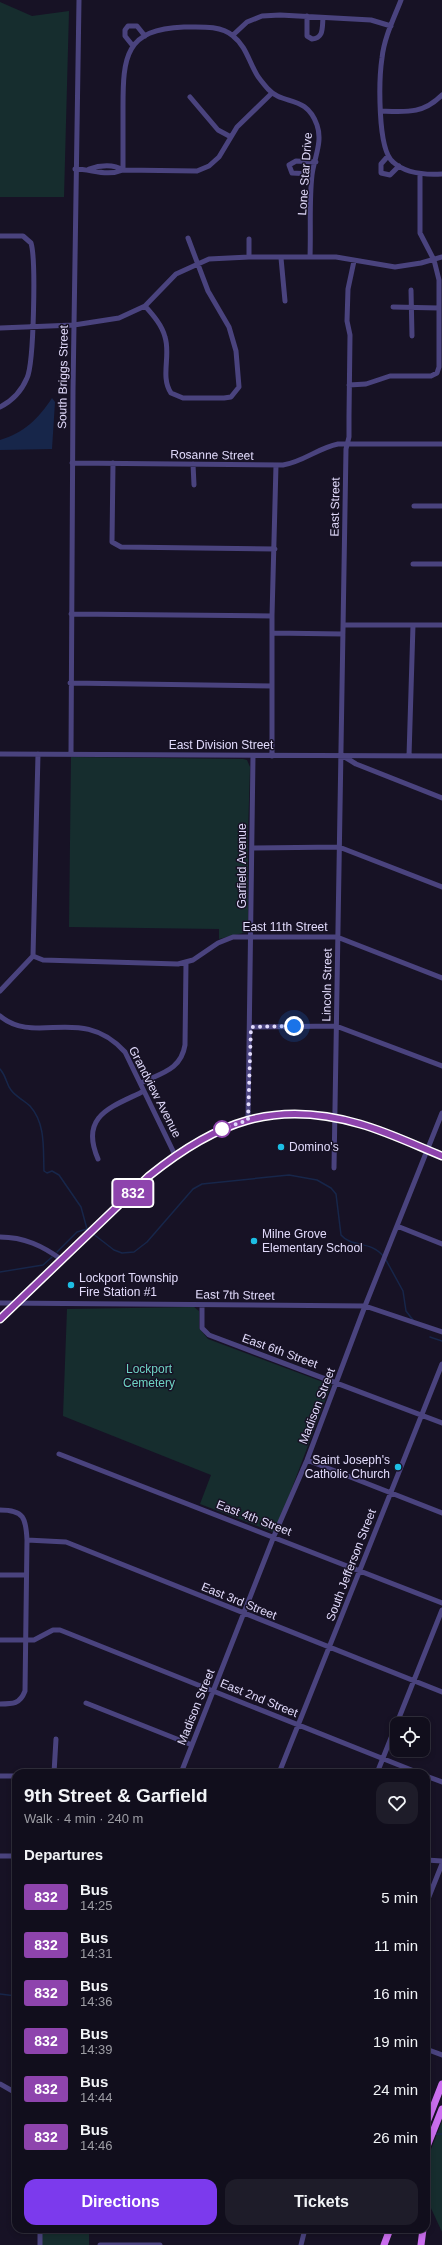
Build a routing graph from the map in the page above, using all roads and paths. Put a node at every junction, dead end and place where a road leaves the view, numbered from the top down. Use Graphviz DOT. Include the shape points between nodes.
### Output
graph roads {
  1 [pos="79,0"];
  2 [pos="401,0"];
  3 [pos="307,16"];
  4 [pos="322,18"];
  5 [pos="391,26"];
  6 [pos="233,35"];
  7 [pos="145,36"];
  8 [pos="133,46"];
  9 [pos="272,93"];
  10 [pos="442,95"];
  11 [pos="190,97"];
  12 [pos="381,111"];
  13 [pos="231,138"];
  14 [pos="388,156"];
  15 [pos="316,162"];
  16 [pos="398,166"];
  17 [pos="75,169"];
  18 [pos="124,170"];
  19 [pos="312,174"];
  20 [pos="420,174"];
  21 [pos="442,174"];
  22 [pos="0,236"];
  23 [pos="188,238"];
  24 [pos="249,239"];
  25 [pos="248,257"];
  26 [pos="310,257"];
  27 [pos="442,257"];
  28 [pos="282,258"];
  29 [pos="434,260"];
  30 [pos="354,261"];
  31 [pos="198,263"];
  32 [pos="411,290"];
  33 [pos="284,301"];
  34 [pos="145,306"];
  35 [pos="393,308"];
  36 [pos="411,308"];
  37 [pos="439,308"];
  38 [pos="440,322"];
  39 [pos="74,326"];
  40 [pos="0,328"];
  41 [pos="32,328"];
  42 [pos="412,336"];
  43 [pos="350,385"];
  44 [pos="0,407"];
  45 [pos="348,443"];
  46 [pos="442,444"];
  47 [pos="72,463"];
  48 [pos="113,463"];
  49 [pos="193,464"];
  50 [pos="276,465"];
  51 [pos="194,485"];
  52 [pos="414,506"];
  53 [pos="442,506"];
  54 [pos="275,550"];
  55 [pos="413,564"];
  56 [pos="442,564"];
  57 [pos="71,614"];
  58 [pos="272,616"];
  59 [pos="343,625"];
  60 [pos="413,625"];
  61 [pos="442,625"];
  62 [pos="272,633"];
  63 [pos="343,634"];
  64 [pos="70,683"];
  65 [pos="272,686"];
  66 [pos="0,754"];
  67 [pos="38,754"];
  68 [pos="71,754"];
  69 [pos="253,756"];
  70 [pos="272,756"];
  71 [pos="342,756"];
  72 [pos="409,756"];
  73 [pos="442,756"];
  74 [pos="442,798"];
  75 [pos="339,847"];
  76 [pos="252,848"];
  77 [pos="442,887"];
  78 [pos="252,937"];
  79 [pos="337,937"];
  80 [pos="33,956"];
  81 [pos="186,963"];
  82 [pos="442,978"];
  83 [pos="0,991"];
  84 [pos="0,1016"];
  85 [pos="336,1026"];
  86 [pos="251,1027"];
  87 [pos="442,1066"];
  88 [pos="141,1083"];
  89 [pos="144,1091"];
  90 [pos="442,1113"];
  91 [pos="334,1117"];
  92 [pos="248,1120"];
  93 [pos="428,1150"];
  94 [pos="175,1155"];
  95 [pos="442,1156"];
  96 [pos="98,1159"];
  97 [pos="334,1168"];
  98 [pos="397,1226"];
  99 [pos="0,1237"];
  100 [pos="442,1244"];
  101 [pos="62,1260"];
  102 [pos="0,1303"];
  103 [pos="19,1303"];
  104 [pos="202,1305"];
  105 [pos="365,1306"];
  106 [pos="0,1319"];
  107 [pos="442,1332"];
  108 [pos="442,1364"];
  109 [pos="337,1383"];
  110 [pos="422,1415"];
  111 [pos="442,1424"];
  112 [pos="59,1454"];
  113 [pos="307,1460"];
  114 [pos="390,1493"];
  115 [pos="0,1510"];
  116 [pos="442,1513"];
  117 [pos="274,1536"];
  118 [pos="27,1540"];
  119 [pos="359,1570"];
  120 [pos="0,1575"];
  121 [pos="26,1575"];
  122 [pos="442,1603"];
  123 [pos="442,1610"];
  124 [pos="244,1614"];
  125 [pos="0,1640"];
  126 [pos="25,1640"];
  127 [pos="329,1647"];
  128 [pos="415,1682"];
  129 [pos="213,1691"];
  130 [pos="442,1692"];
  131 [pos="86,1703"];
  132 [pos="0,1704"];
  133 [pos="298,1725"];
  134 [pos="56,1739"];
  135 [pos="192,1745"];
  136 [pos="382,1758"];
  137 [pos="54,1769"];
  138 [pos="183,1769"];
  139 [pos="281,1769"];
  140 [pos="378,1769"];
  141 [pos="409,1769"];
  142 [pos="0,1776"];
  143 [pos="12,1776"];
  144 [pos="430,1778"];
  145 [pos="442,1782"];
  146 [pos="0,1856"];
  147 [pos="12,1856"];
  148 [pos="430,1860"];
  149 [pos="442,1862"];
  150 [pos="430,1894"];
  151 [pos="430,2050"];
  152 [pos="442,2055"];
  153 [pos="0,2084"];
  154 [pos="442,2084"];
  155 [pos="12,2091"];
  156 [pos="442,2109"];
  157 [pos="430,2114"];
  158 [pos="430,2139"];
  159 [pos="40,2233"];
  160 [pos="304,2233"];
  161 [pos="388,2233"];
  162 [pos="422,2233"];
  163 [pos="40,2245"];
  164 [pos="100,2245"];
  165 [pos="160,2245"];
  166 [pos="301,2245"];
  167 [pos="384,2245"];
  168 [pos="421,2245"];
  1 -- 17 [label="street, South Briggs Street"];
  2 -- 5 [label="street"];
  3 -- 4 [label="street"];
  3 -- 4 [label="street" via="307,36 312,39 318,38 321,34"];
  3 -- 6 [label="street" via="262,16 247,22"];
  4 -- 5 [label="street" via="371,20"];
  5 -- 12 [label="street" via="382,58"];
  6 -- 7 [label="street" via="218,29 185,27 153,31"];
  6 -- 9 [label="street, Lone Star Drive" via="248,54 256,74"];
  7 -- 8 [label="street"];
  7 -- 8 [label="street" via="137,26 128,26 125,36"];
  8 -- 18 [label="street" via="126,60 124,78"];
  9 -- 13 [label="street" via="243,120"];
  9 -- 15 [label="street, Lone Star Drive" via="303,105 313,116 319,132"];
  10 -- 12 [label="street" via="432,105 414,111"];
  11 -- 13 [label="street" via="218,130"];
  12 -- 14 [label="street" via="381,132"];
  13 -- 18 [label="street" via="214,162 197,171"];
  14 -- 16 [label="street"];
  14 -- 16 [label="street" via="381,164 381,173 390,175"];
  15 -- 19 [label="street, Lone Star Drive"];
  15 -- 19 [label="street" via="296,161 289,165 292,173"];
  16 -- 20 [label="street"];
  17 -- 18 [label="street" via="117,166"];
  17 -- 39 [label="street, South Briggs Street"];
  19 -- 26 [label="street, Lone Star Drive"];
  20 -- 21 [label="street"];
  20 -- 29 [label="street" via="420,233"];
  22 -- 41 [label="street" via="23,236 31,243"];
  23 -- 31 [label="street"];
  24 -- 25 [label="street"];
  25 -- 28 [label="street"];
  25 -- 31 [label="street" via="209,259"];
  26 -- 28 [label="street"];
  26 -- 30 [label="street" via="336,257"];
  27 -- 29 [label="street"];
  28 -- 33 [label="street"];
  29 -- 30 [label="street" via="395,267"];
  29 -- 37 [label="street" via="438,271"];
  30 -- 43 [label="street, East Street" via="348,289"];
  31 -- 34 [label="street" via="176,274"];
  31 -- 34 [label="street" via="208,291 229,328 236,351 239,387 235,393 224,398 184,398 171,393 167,383 166,338"];
  32 -- 36 [label="street"];
  34 -- 39 [label="street" via="119,318"];
  35 -- 36 [label="street"];
  36 -- 37 [label="street"];
  36 -- 42 [label="street"];
  37 -- 38 [label="street"];
  38 -- 43 [label="street" via="437,373 431,376 390,376 366,384"];
  39 -- 41 [label="street"];
  39 -- 47 [label="street, South Briggs Street"];
  40 -- 41 [label="street"];
  41 -- 44 [label="street" via="32,358 27,378 17,394"];
  43 -- 45 [label="street, East Street"];
  45 -- 46 [label="street, Rosanne Street"];
  45 -- 50 [label="street, Rosanne Street" via="326,447 296,462"];
  45 -- 59 [label="street, East Street"];
  47 -- 48 [label="street, Rosanne Street"];
  47 -- 57 [label="street, South Briggs Street"];
  48 -- 49 [label="street, Rosanne Street"];
  48 -- 54 [label="street" via="112,542 116,545"];
  49 -- 50 [label="street, Rosanne Street"];
  49 -- 51 [label="street"];
  50 -- 54 [label="street"];
  52 -- 53 [label="street"];
  54 -- 58 [label="street"];
  55 -- 56 [label="street"];
  57 -- 58 [label="street"];
  57 -- 64 [label="street, South Briggs Street"];
  58 -- 62 [label="street"];
  59 -- 60 [label="street"];
  59 -- 63 [label="street, East Street"];
  60 -- 61 [label="street"];
  60 -- 72 [label="street"];
  62 -- 63 [label="street"];
  62 -- 65 [label="street"];
  63 -- 71 [label="street, East Street"];
  64 -- 65 [label="street"];
  64 -- 68 [label="street, South Briggs Street"];
  65 -- 70 [label="street"];
  66 -- 67 [label="street, East Division Street"];
  67 -- 68 [label="street, East Division Street"];
  67 -- 80 [label="street"];
  68 -- 69 [label="street, East Division Street"];
  69 -- 70 [label="street, East Division Street"];
  69 -- 76 [label="street, Garfield Avenue"];
  70 -- 71 [label="street, East Division Street"];
  71 -- 72 [label="street, East Division Street"];
  71 -- 74 [label="street"];
  71 -- 75 [label="street, Lincoln Street"];
  72 -- 73 [label="street, East Division Street"];
  75 -- 76 [label="street"];
  75 -- 77 [label="street"];
  75 -- 79 [label="street, Lincoln Street"];
  76 -- 78 [label="street, Garfield Avenue"];
  78 -- 79 [label="street, East 11th Street"];
  78 -- 81 [label="street, East 11th Street" via="226,939"];
  78 -- 86 [label="street, Garfield Avenue"];
  79 -- 82 [label="street, East 11th Street"];
  79 -- 85 [label="street, Lincoln Street"];
  80 -- 81 [label="street" via="43,960"];
  80 -- 83 [label="street"];
  81 -- 88 [label="street" via="183,1056 177,1065"];
  84 -- 88 [label="street, Grandview Avenue" via="22,1027 78,1027 104,1033 125,1052"];
  85 -- 86 [label="street"];
  85 -- 87 [label="street"];
  85 -- 91 [label="street, Lincoln Street"];
  86 -- 92 [label="street, Garfield Avenue"];
  88 -- 89 [label="street, Grandview Avenue"];
  89 -- 94 [label="street, Grandview Avenue"];
  89 -- 96 [label="street" via="100,1115 91,1135 92,1146"];
  90 -- 93 [label="street, Madison Street"];
  91 -- 92 [label="main road" via="301,1114"];
  91 -- 93 [label="main road" via="367,1126"];
  91 -- 97 [label="street, Lincoln Street"];
  92 -- 94 [label="main road" via="210,1133"];
  93 -- 95 [label="main road"];
  93 -- 98 [label="street, Madison Street"];
  94 -- 101 [label="main road" via="149,1176"];
  98 -- 100 [label="street"];
  98 -- 105 [label="street, Madison Street"];
  99 -- 101 [label="street" via="30,1241"];
  101 -- 103 [label="main road"];
  102 -- 103 [label="street, East 7th Street"];
  103 -- 104 [label="street, East 7th Street"];
  103 -- 106 [label="main road"];
  104 -- 105 [label="street, East 7th Street"];
  104 -- 109 [label="street, East 6th Street" via="202,1328 209,1335"];
  105 -- 107 [label="street, East 7th Street"];
  105 -- 109 [label="street, Madison Street"];
  108 -- 110 [label="street, South Jefferson Street"];
  109 -- 110 [label="street, East 6th Street"];
  109 -- 113 [label="street, Madison Street"];
  110 -- 111 [label="street, East 6th Street"];
  110 -- 114 [label="street, South Jefferson Street"];
  112 -- 117 [label="street, East 4th Street"];
  113 -- 114 [label="street"];
  113 -- 117 [label="street, Madison Street"];
  114 -- 116 [label="street"];
  114 -- 119 [label="street, South Jefferson Street"];
  115 -- 118 [label="street" via="11,1510 22,1515"];
  117 -- 119 [label="street, East 4th Street"];
  117 -- 124 [label="street, Madison Street"];
  118 -- 121 [label="street"];
  118 -- 124 [label="street, East 3rd Street" via="66,1542"];
  119 -- 122 [label="street, East 4th Street"];
  119 -- 127 [label="street, South Jefferson Street"];
  120 -- 121 [label="street"];
  121 -- 126 [label="street"];
  123 -- 128 [label="street"];
  124 -- 127 [label="street, East 3rd Street"];
  124 -- 129 [label="street, Madison Street"];
  125 -- 126 [label="street, East 2nd Street"];
  126 -- 129 [label="street, East 2nd Street" via="40,1638 53,1630 60,1630"];
  126 -- 132 [label="street" via="25,1691 20,1701"];
  127 -- 128 [label="street, East 3rd Street"];
  127 -- 133 [label="street, South Jefferson Street"];
  128 -- 130 [label="street, East 3rd Street"];
  128 -- 136 [label="street"];
  129 -- 133 [label="street, East 2nd Street"];
  129 -- 135 [label="street, Madison Street"];
  131 -- 135 [label="street"];
  133 -- 136 [label="street, East 2nd Street"];
  133 -- 139 [label="street, South Jefferson Street"];
  134 -- 137 [label="street"];
  135 -- 138 [label="street, Madison Street"];
  136 -- 140 [label="street"];
  136 -- 141 [label="street, East 2nd Street"];
  142 -- 143 [label="street"];
  144 -- 145 [label="street"];
  146 -- 147 [label="street"];
  148 -- 149 [label="street"];
  149 -- 150 [label="street"];
  151 -- 152 [label="street"];
  153 -- 155 [label="street"];
  154 -- 157 [label="main road"];
  156 -- 158 [label="main road"];
  159 -- 163 [label="street"];
  160 -- 166 [label="street"];
  161 -- 167 [label="main road"];
  162 -- 168 [label="main road"];
  164 -- 165 [label="street"];
}
